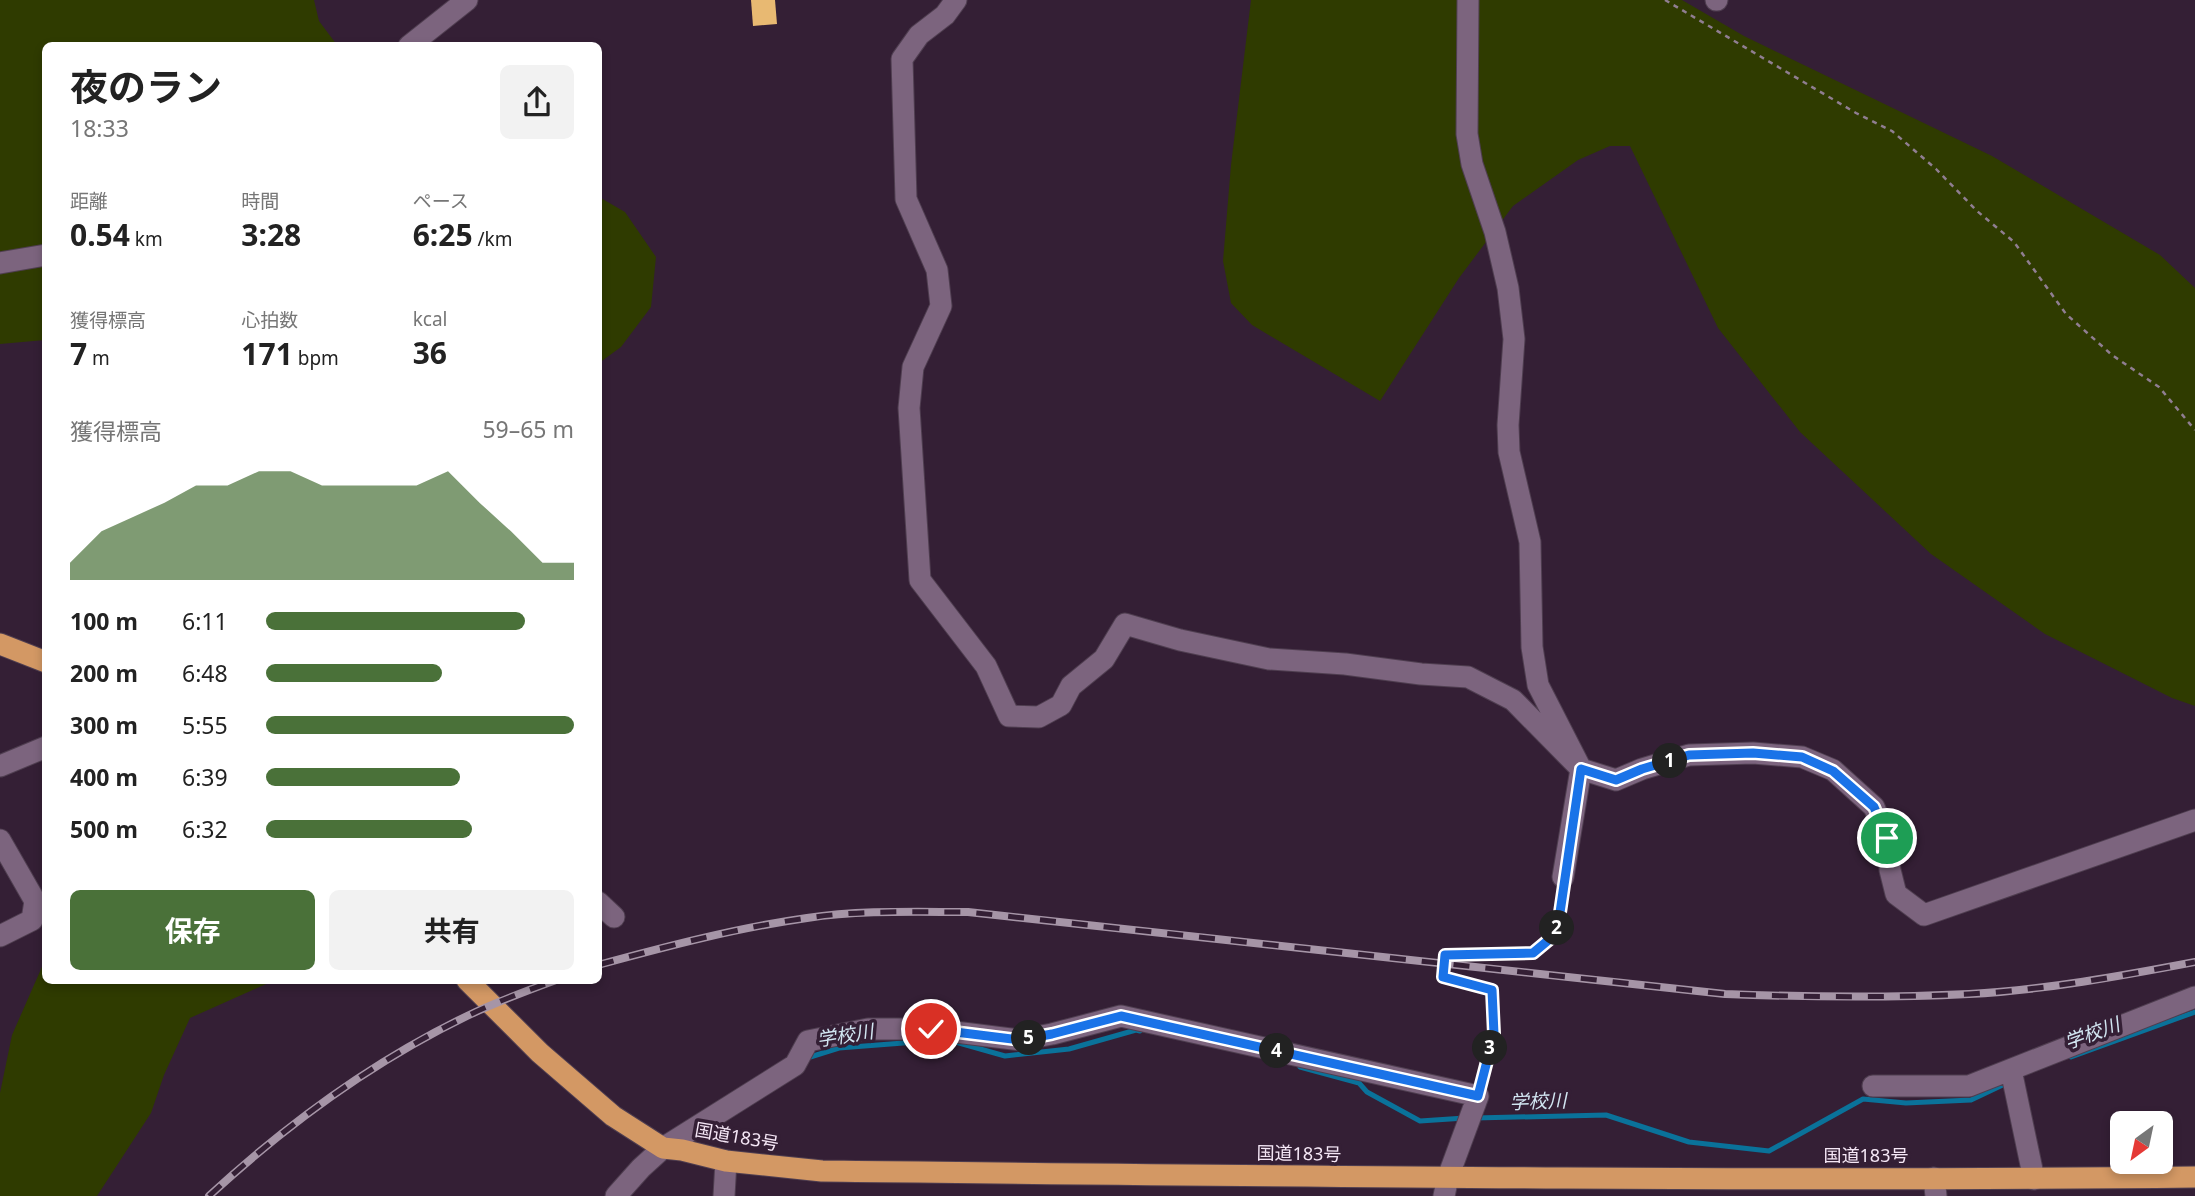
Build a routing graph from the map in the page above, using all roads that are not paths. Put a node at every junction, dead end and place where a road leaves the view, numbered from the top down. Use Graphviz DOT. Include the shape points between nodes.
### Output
graph roads {
  1 [pos="467,0"];
  2 [pos="956,0"];
  3 [pos="1468,0"];
  4 [pos="414,42"];
  5 [pos="42,256"];
  6 [pos="0,263"];
  7 [pos="0,644"];
  8 [pos="0,659"];
  9 [pos="42,660"];
  10 [pos="42,669"];
  11 [pos="42,749"];
  12 [pos="0,766"];
  13 [pos="1581,769"];
  14 [pos="2195,820"];
  15 [pos="0,840"];
  16 [pos="1563,877"];
  17 [pos="602,906"];
  18 [pos="614,916"];
  19 [pos="0,936"];
  20 [pos="471,984"];
  21 [pos="2195,997"];
  22 [pos="2011,1070"];
  23 [pos="1873,1086"];
  24 [pos="663,1148"];
  25 [pos="726,1161"];
  26 [pos="2195,1177"];
  27 [pos="2034,1179"];
  28 [pos="1446,1186"];
  29 [pos="1935,1187"];
  30 [pos="616,1196"];
  31 [pos="724,1196"];
  1 -- 4 [label="street"];
  2 -- 13 [label="street" via="919,35 902,59 906,199 937,271 941,306 913,367 909,408 920,580 986,666 1009,716 1039,717 1061,705 1071,686 1104,659 1125,624 1269,659 1468,677 1513,700"];
  3 -- 13 [label="street" via="1467,134 1508,288 1514,339 1509,452 1530,542 1532,648 1538,685"];
  5 -- 6 [label="street"];
  7 -- 9 [label="highway"];
  8 -- 10 [label="highway"];
  11 -- 12 [label="street"];
  13 -- 14 [label="street" via="1616,780 1689,755 1802,757 1833,771 1874,807 1887,838 1896,894 1924,915"];
  13 -- 16 [label="street"];
  15 -- 19 [label="street" via="35,901 32,920"];
  17 -- 18 [label="street"];
  20 -- 24 [label="highway, 国道183号" via="540,1053 613,1116"];
  21 -- 22 [label="street"];
  22 -- 23 [label="street" via="1969,1086"];
  22 -- 27 [label="street"];
  24 -- 25 [label="highway, 国道183号"];
  24 -- 28 [label="street" via="795,1065 808,1041 868,1029 931,1029 1020,1040 1121,1016 1478,1096"];
  24 -- 30 [label="street"];
  25 -- 28 [label="highway, 国道183号" via="822,1171"];
  25 -- 31 [label="street"];
  26 -- 27 [label="highway, 国道183号"];
  27 -- 29 [label="highway, 国道183号"];
  28 -- 29 [label="highway, 国道183号"];
}
